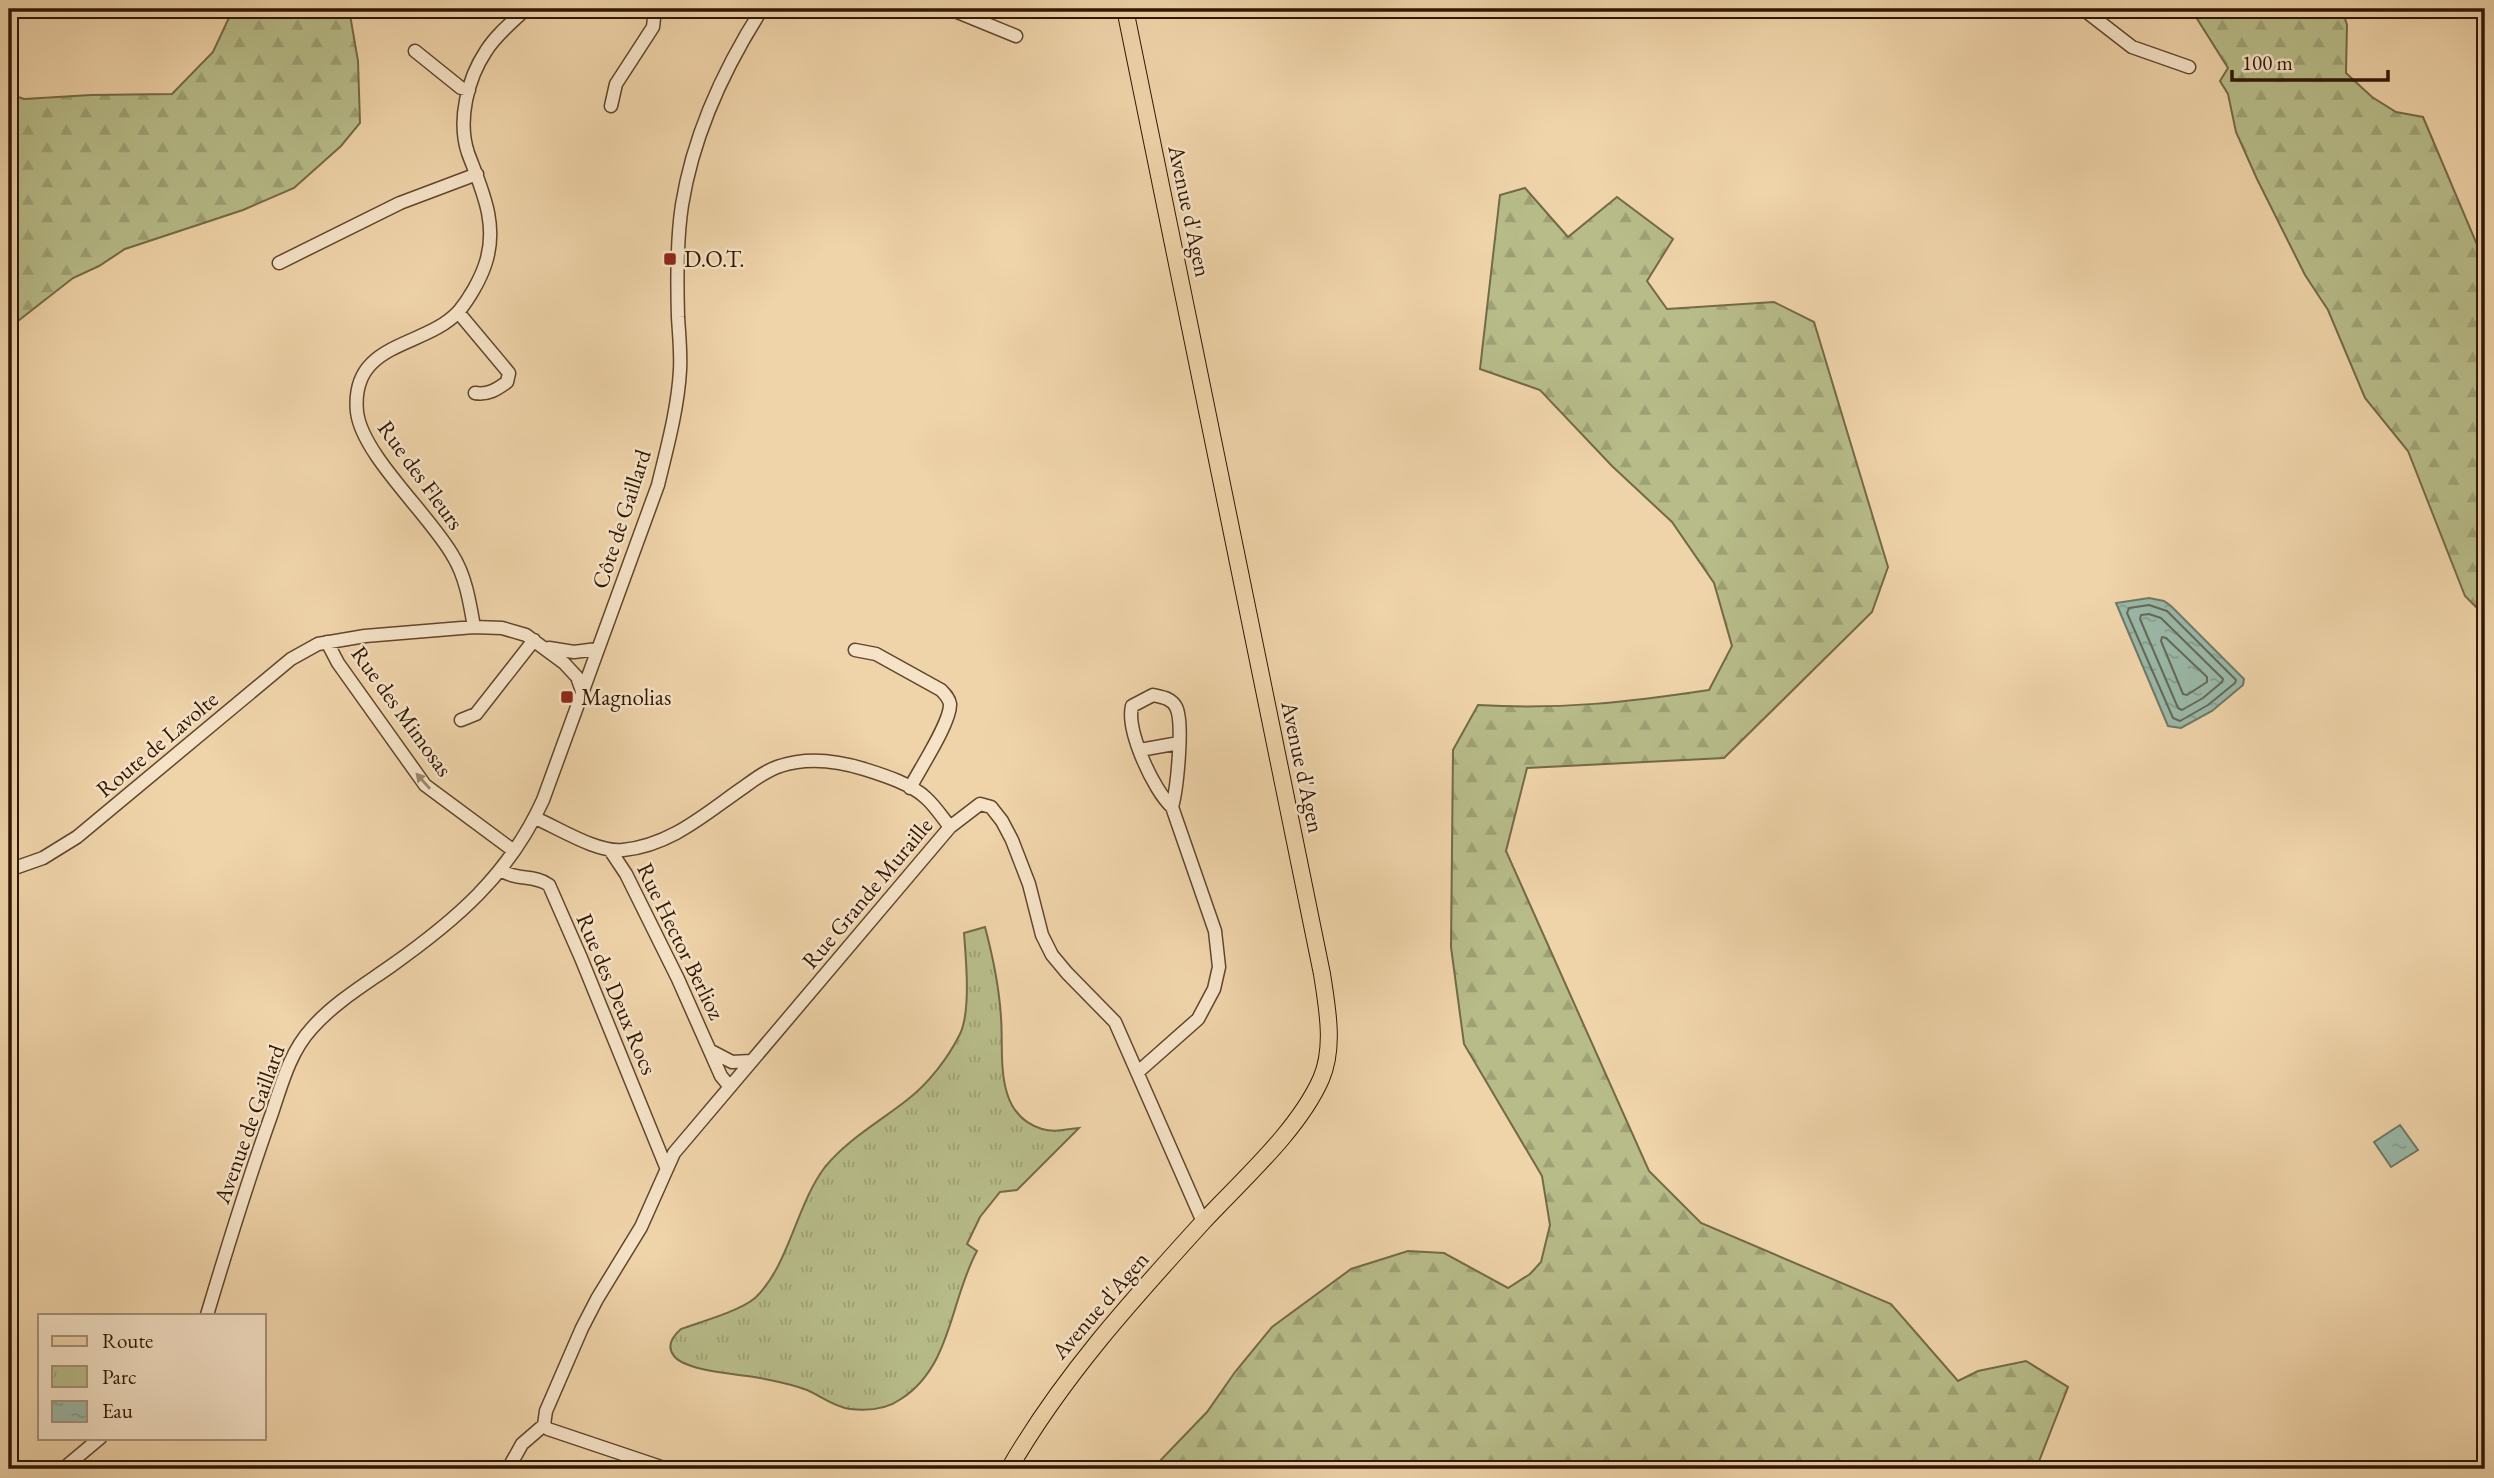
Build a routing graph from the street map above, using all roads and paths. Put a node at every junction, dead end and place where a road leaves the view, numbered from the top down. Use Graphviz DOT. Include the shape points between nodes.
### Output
graph roads {
  1 [pos="526,9"];
  2 [pos="655,9"];
  3 [pos="762,9"];
  4 [pos="950,9"];
  5 [pos="1125,9"];
  6 [pos="2083,9"];
  7 [pos="1016,36"];
  8 [pos="415,51"];
  9 [pos="2189,67"];
  10 [pos="469,90"];
  11 [pos="611,106"];
  12 [pos="477,174"];
  13 [pos="279,263"];
  14 [pos="458,312"];
  15 [pos="475,393"];
  16 [pos="474,627"];
  17 [pos="327,642"];
  18 [pos="539,644"];
  19 [pos="597,649"];
  20 [pos="855,650"];
  21 [pos="582,691"];
  22 [pos="461,720"];
  23 [pos="1180,743"];
  24 [pos="1140,750"];
  25 [pos="910,788"];
  26 [pos="1172,807"];
  27 [pos="535,818"];
  28 [pos="950,827"];
  29 [pos="672,837"];
  30 [pos="610,850"];
  31 [pos="514,851"];
  32 [pos="9,870"];
  33 [pos="501,870"];
  34 [pos="626,874"];
  35 [pos="443,928"];
  36 [pos="711,1051"];
  37 [pos="751,1061"];
  38 [pos="1138,1072"];
  39 [pos="730,1087"];
  40 [pos="666,1167"];
  41 [pos="1203,1222"];
  42 [pos="207,1314"];
  43 [pos="544,1425"];
  44 [pos="1029,1438"];
  45 [pos="98,1440"];
  46 [pos="63,1469"];
  47 [pos="508,1469"];
  48 [pos="667,1469"];
  49 [pos="1009,1469"];
  50 [pos="1018,1469"];
  1 -- 10 [label="street, Rue des Fleurs" via="486,50"];
  2 -- 11 [label="street" via="653,27 616,84"];
  3 -- 19 [label="street, Côte de Gaillard" via="721,85 691,165 680,225 680,368 667,447 658,485"];
  4 -- 7 [label="street"];
  5 -- 41 [label="main road, Avenue d'Agen" via="1326,1003 1328,1053 1321,1080 1296,1120"];
  6 -- 9 [label="street" via="2132,47"];
  8 -- 10 [label="street"];
  10 -- 12 [label="street, Rue des Fleurs" via="464,125"];
  12 -- 13 [label="street" via="400,203"];
  12 -- 14 [label="street, Rue des Fleurs" via="489,209 491,234 481,274"];
  14 -- 15 [label="street" via="509,373 507,382 494,391"];
  14 -- 16 [label="street, Rue des Fleurs" via="428,333 385,351 368,367 359,387 357,410 371,449 425,514 454,558 468,593"];
  16 -- 17 [label="street, Route de Lavolte"];
  16 -- 18 [label="street, Route de Lavolte" via="509,629"];
  31 -- 17 [label="street, Rue des Mimosas, one-way" via="425,785"];
  17 -- 32 [label="street, Route de Lavolte" via="291,659 77,838 43,858"];
  18 -- 19 [label="street" via="574,652"];
  18 -- 21 [label="street" via="573,671"];
  18 -- 22 [label="street" via="476,714"];
  19 -- 21 [label="street, Côte de Gaillard"];
  20 -- 25 [label="street" via="876,654 948,697 948,717"];
  21 -- 27 [label="street, Côte de Gaillard"];
  23 -- 24 [label="street"];
  23 -- 24 [label="street" via="1177,708 1168,698 1153,695 1132,706"];
  23 -- 26 [label="street"];
  24 -- 26 [label="street" via="1158,792"];
  25 -- 28 [label="street" via="925,796"];
  25 -- 29 [label="street" via="848,765 820,761 781,765"];
  26 -- 38 [label="street" via="1214,932 1219,967 1214,989 1198,1019"];
  27 -- 30 [label="street"];
  27 -- 31 [label="street, Côte de Gaillard"];
  28 -- 37 [label="street, Rue Grande Muraille"];
  28 -- 38 [label="street, Rue Grande Muraille" via="979,804 991,807 1002,821 1052,955 1115,1021"];
  29 -- 30 [label="street" via="633,849"];
  29 -- 34 [label="street" via="630,860"];
  30 -- 34 [label="street, Rue Hector Berlioz"];
  31 -- 33 [label="street, Côte de Gaillard"];
  33 -- 35 [label="street, Côte de Gaillard"];
  33 -- 40 [label="street, Rue des Deux Rocs" via="549,885"];
  34 -- 36 [label="street, Rue Hector Berlioz"];
  35 -- 42 [label="street, Avenue de Gaillard" via="330,1009 292,1056"];
  36 -- 37 [label="street, Rue Hector Berlioz" via="732,1062"];
  36 -- 39 [label="street, Rue Hector Berlioz"];
  37 -- 39 [label="street, Rue Grande Muraille"];
  38 -- 41 [label="street, Rue Grande Muraille"];
  39 -- 40 [label="street, Rue Grande Muraille"];
  40 -- 43 [label="street, Rue Grande Muraille" via="641,1227 582,1328"];
  41 -- 44 [label="main road, Avenue d'Agen" via="1086,1353"];
  43 -- 47 [label="street" via="522,1444"];
  43 -- 48 [label="street"];
  44 -- 49 [label="main road, Avenue d'Agen"];
  44 -- 50 [label="main road, Avenue d'Agen"];
  45 -- 46 [label="street"];
}
